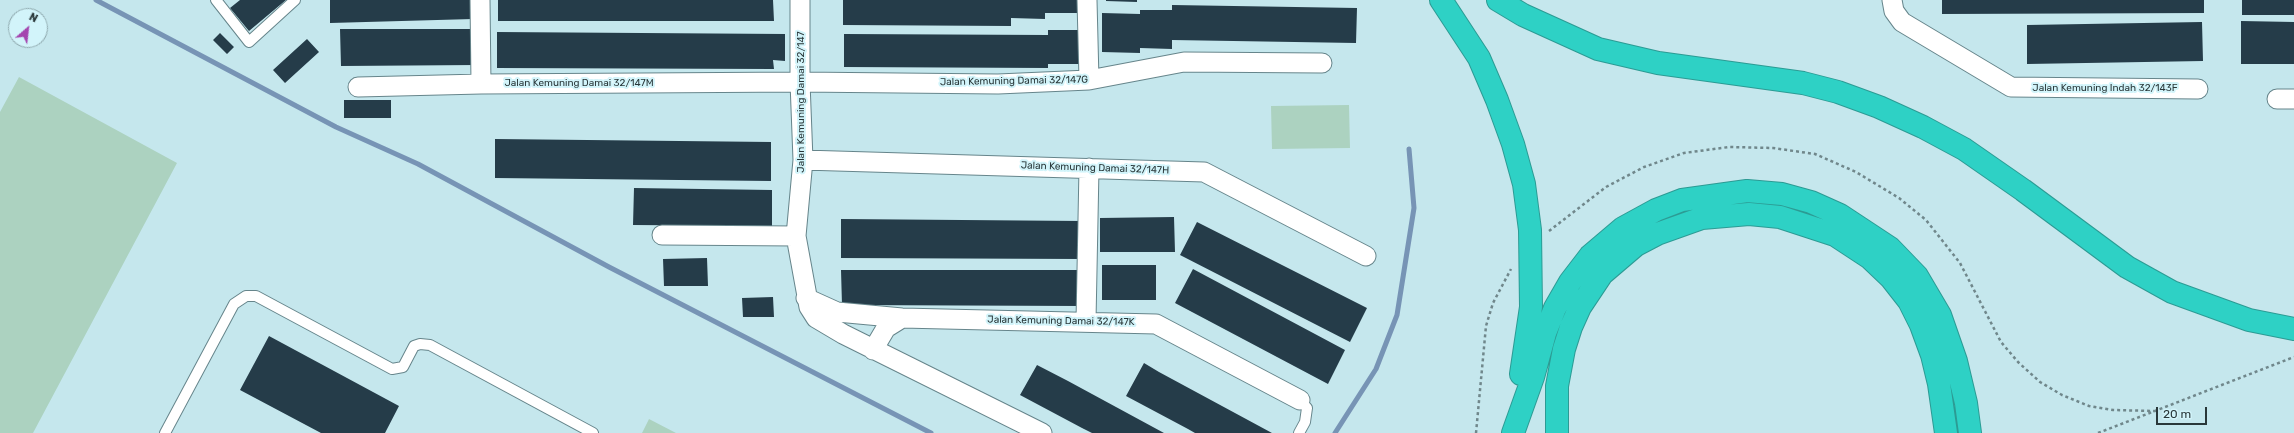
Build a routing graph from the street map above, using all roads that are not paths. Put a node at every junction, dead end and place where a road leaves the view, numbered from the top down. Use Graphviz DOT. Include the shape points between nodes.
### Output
graph roads {
  1 [pos="216,0"];
  2 [pos="295,0"];
  3 [pos="480,0"];
  4 [pos="800,0"];
  5 [pos="1087,0"];
  6 [pos="1441,0"];
  7 [pos="1498,0"];
  8 [pos="1892,0"];
  9 [pos="1322,62"];
  10 [pos="1088,80"];
  11 [pos="800,82"];
  12 [pos="482,84"];
  13 [pos="358,87"];
  14 [pos="2198,89"];
  15 [pos="802,160"];
  16 [pos="1088,168"];
  17 [pos="662,235"];
  18 [pos="796,236"];
  19 [pos="1366,256"];
  20 [pos="806,298"];
  21 [pos="902,318"];
  22 [pos="1086,321"];
  23 [pos="2294,330"];
  24 [pos="873,350"];
  25 [pos="1300,400"];
  26 [pos="165,433"];
  27 [pos="593,433"];
  28 [pos="1042,433"];
  29 [pos="1299,433"];
  30 [pos="1513,433"];
  31 [pos="1557,433"];
  32 [pos="1946,433"];
  33 [pos="1970,433"];
  1 -- 2 [label="lane" via="249,42"];
  3 -- 12 [label="street"];
  4 -- 11 [label="street, Jalan Kemuning Damai 32/147"];
  5 -- 10 [label="street"];
  6 -- 30 [label="highway" via="1456,20 1482,65 1511,137 1524,184 1530,230 1532,307"];
  7 -- 23 [label="highway" via="1523,15 1598,49 1658,63 1803,83 1879,107 1923,127 1964,150 2023,190 2127,268 2172,292 2249,320"];
  8 -- 14 [label="street, Jalan Kemuning Indah 32/143F" via="1894,11 1902,22 2011,87"];
  9 -- 10 [label="street, Jalan Kemuning Damai 32/147G" via="1184,62"];
  10 -- 11 [label="street, Jalan Kemuning Damai 32/147G" via="998,84"];
  11 -- 12 [label="street, Jalan Kemuning Damai 32/147M"];
  11 -- 15 [label="street, Jalan Kemuning Damai 32/147"];
  12 -- 13 [label="street, Jalan Kemuning Damai 32/147M"];
  15 -- 16 [label="street, Jalan Kemuning Damai 32/147H"];
  15 -- 18 [label="street, Jalan Kemuning Damai 32/147"];
  16 -- 19 [label="street, Jalan Kemuning Damai 32/147H" via="1204,172"];
  16 -- 22 [label="street"];
  17 -- 18 [label="street"];
  18 -- 20 [label="street, Jalan Kemuning Damai 32/147"];
  20 -- 21 [label="street, Jalan Kemuning Damai 32/147K" via="838,312"];
  20 -- 24 [label="street, Jalan Kemuning Damai 32/147" via="816,318"];
  21 -- 22 [label="street, Jalan Kemuning Damai 32/147K"];
  21 -- 24 [label="street" via="886,328"];
  22 -- 25 [label="street, Jalan Kemuning Damai 32/147K" via="1156,324"];
  24 -- 28 [label="street, Jalan Kemuning Damai 32/147"];
  25 -- 29 [label="lane" via="1308,408"];
  26 -- 27 [label="lane" via="234,304 246,296 256,296 392,369 403,367 414,346 430,345"];
  30 -- 33 [label="highway" via="1553,314 1570,282 1590,256 1623,228 1656,210 1682,200 1736,192 1782,194 1811,202 1846,218 1890,248 1917,276 1940,315 1956,361"];
  31 -- 32 [label="highway" via="1557,386 1564,349 1580,307 1602,274 1636,245 1657,234 1702,218 1757,214 1780,217 1835,235 1870,258 1891,278 1922,325 1943,403"];
}
